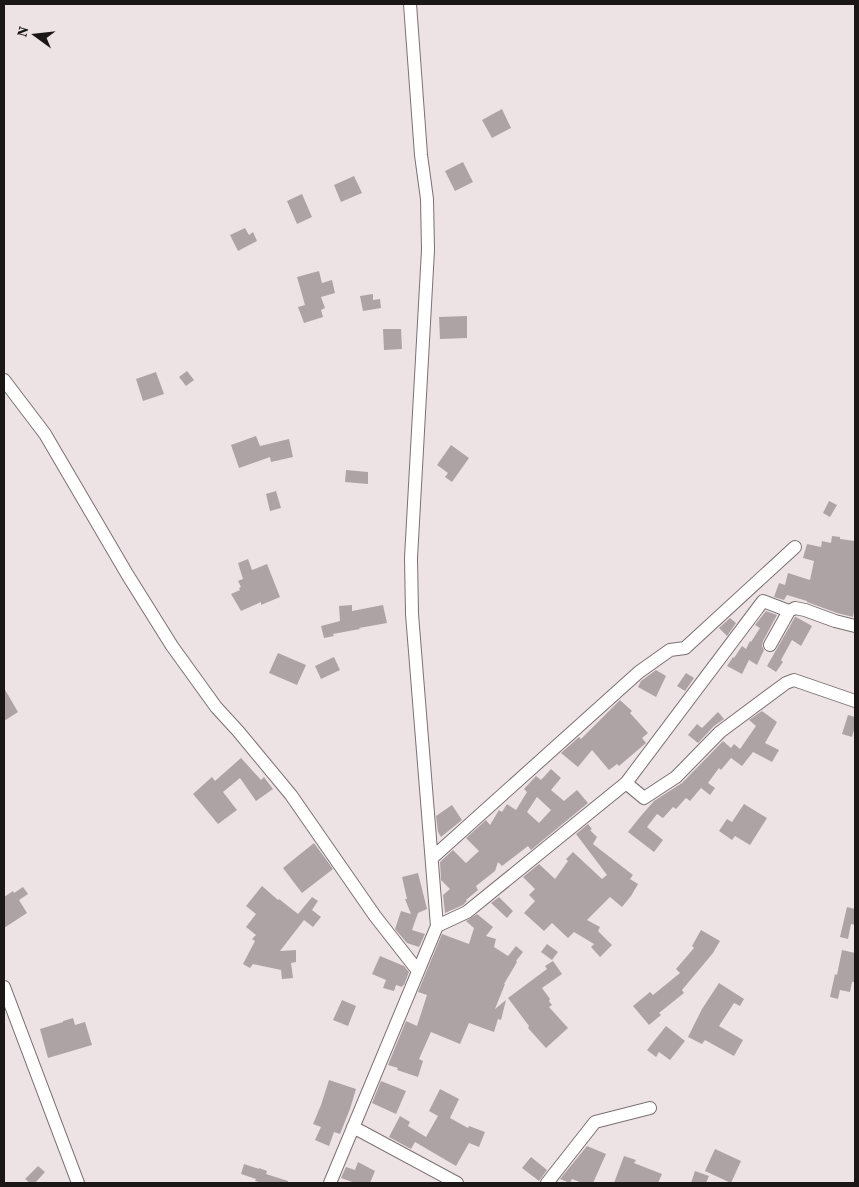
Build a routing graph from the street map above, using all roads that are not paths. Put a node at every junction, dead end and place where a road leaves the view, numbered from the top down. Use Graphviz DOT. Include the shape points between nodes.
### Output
graph roads {
  1 [pos="410,4"];
  2 [pos="4,380"];
  3 [pos="795,547"];
  4 [pos="789,611"];
  5 [pos="855,626"];
  6 [pos="770,645"];
  7 [pos="855,700"];
  8 [pos="626,783"];
  9 [pos="432,858"];
  10 [pos="437,926"];
  11 [pos="418,971"];
  12 [pos="4,987"];
  13 [pos="650,1108"];
  14 [pos="353,1128"];
  15 [pos="78,1183"];
  16 [pos="330,1183"];
  17 [pos="457,1183"];
  18 [pos="547,1183"];
  1 -- 9 [label="street" via="427,199 428,250 411,558 412,614"];
  2 -- 11 [label="street" via="45,434 172,646 216,707 291,795 375,916"];
  3 -- 9 [label="street" via="685,648 670,650 639,672"];
  4 -- 5 [label="street" via="795,608 805,610"];
  4 -- 6 [label="street"];
  4 -- 8 [label="street" via="763,601"];
  7 -- 8 [label="street" via="794,680 720,732 676,777 644,798"];
  8 -- 10 [label="street" via="467,912"];
  9 -- 10 [label="street"];
  10 -- 11 [label="street"];
  11 -- 14 [label="street"];
  12 -- 15 [label="street"];
  13 -- 18 [label="street" via="596,1122"];
  14 -- 16 [label="street"];
  14 -- 17 [label="street"];
}
